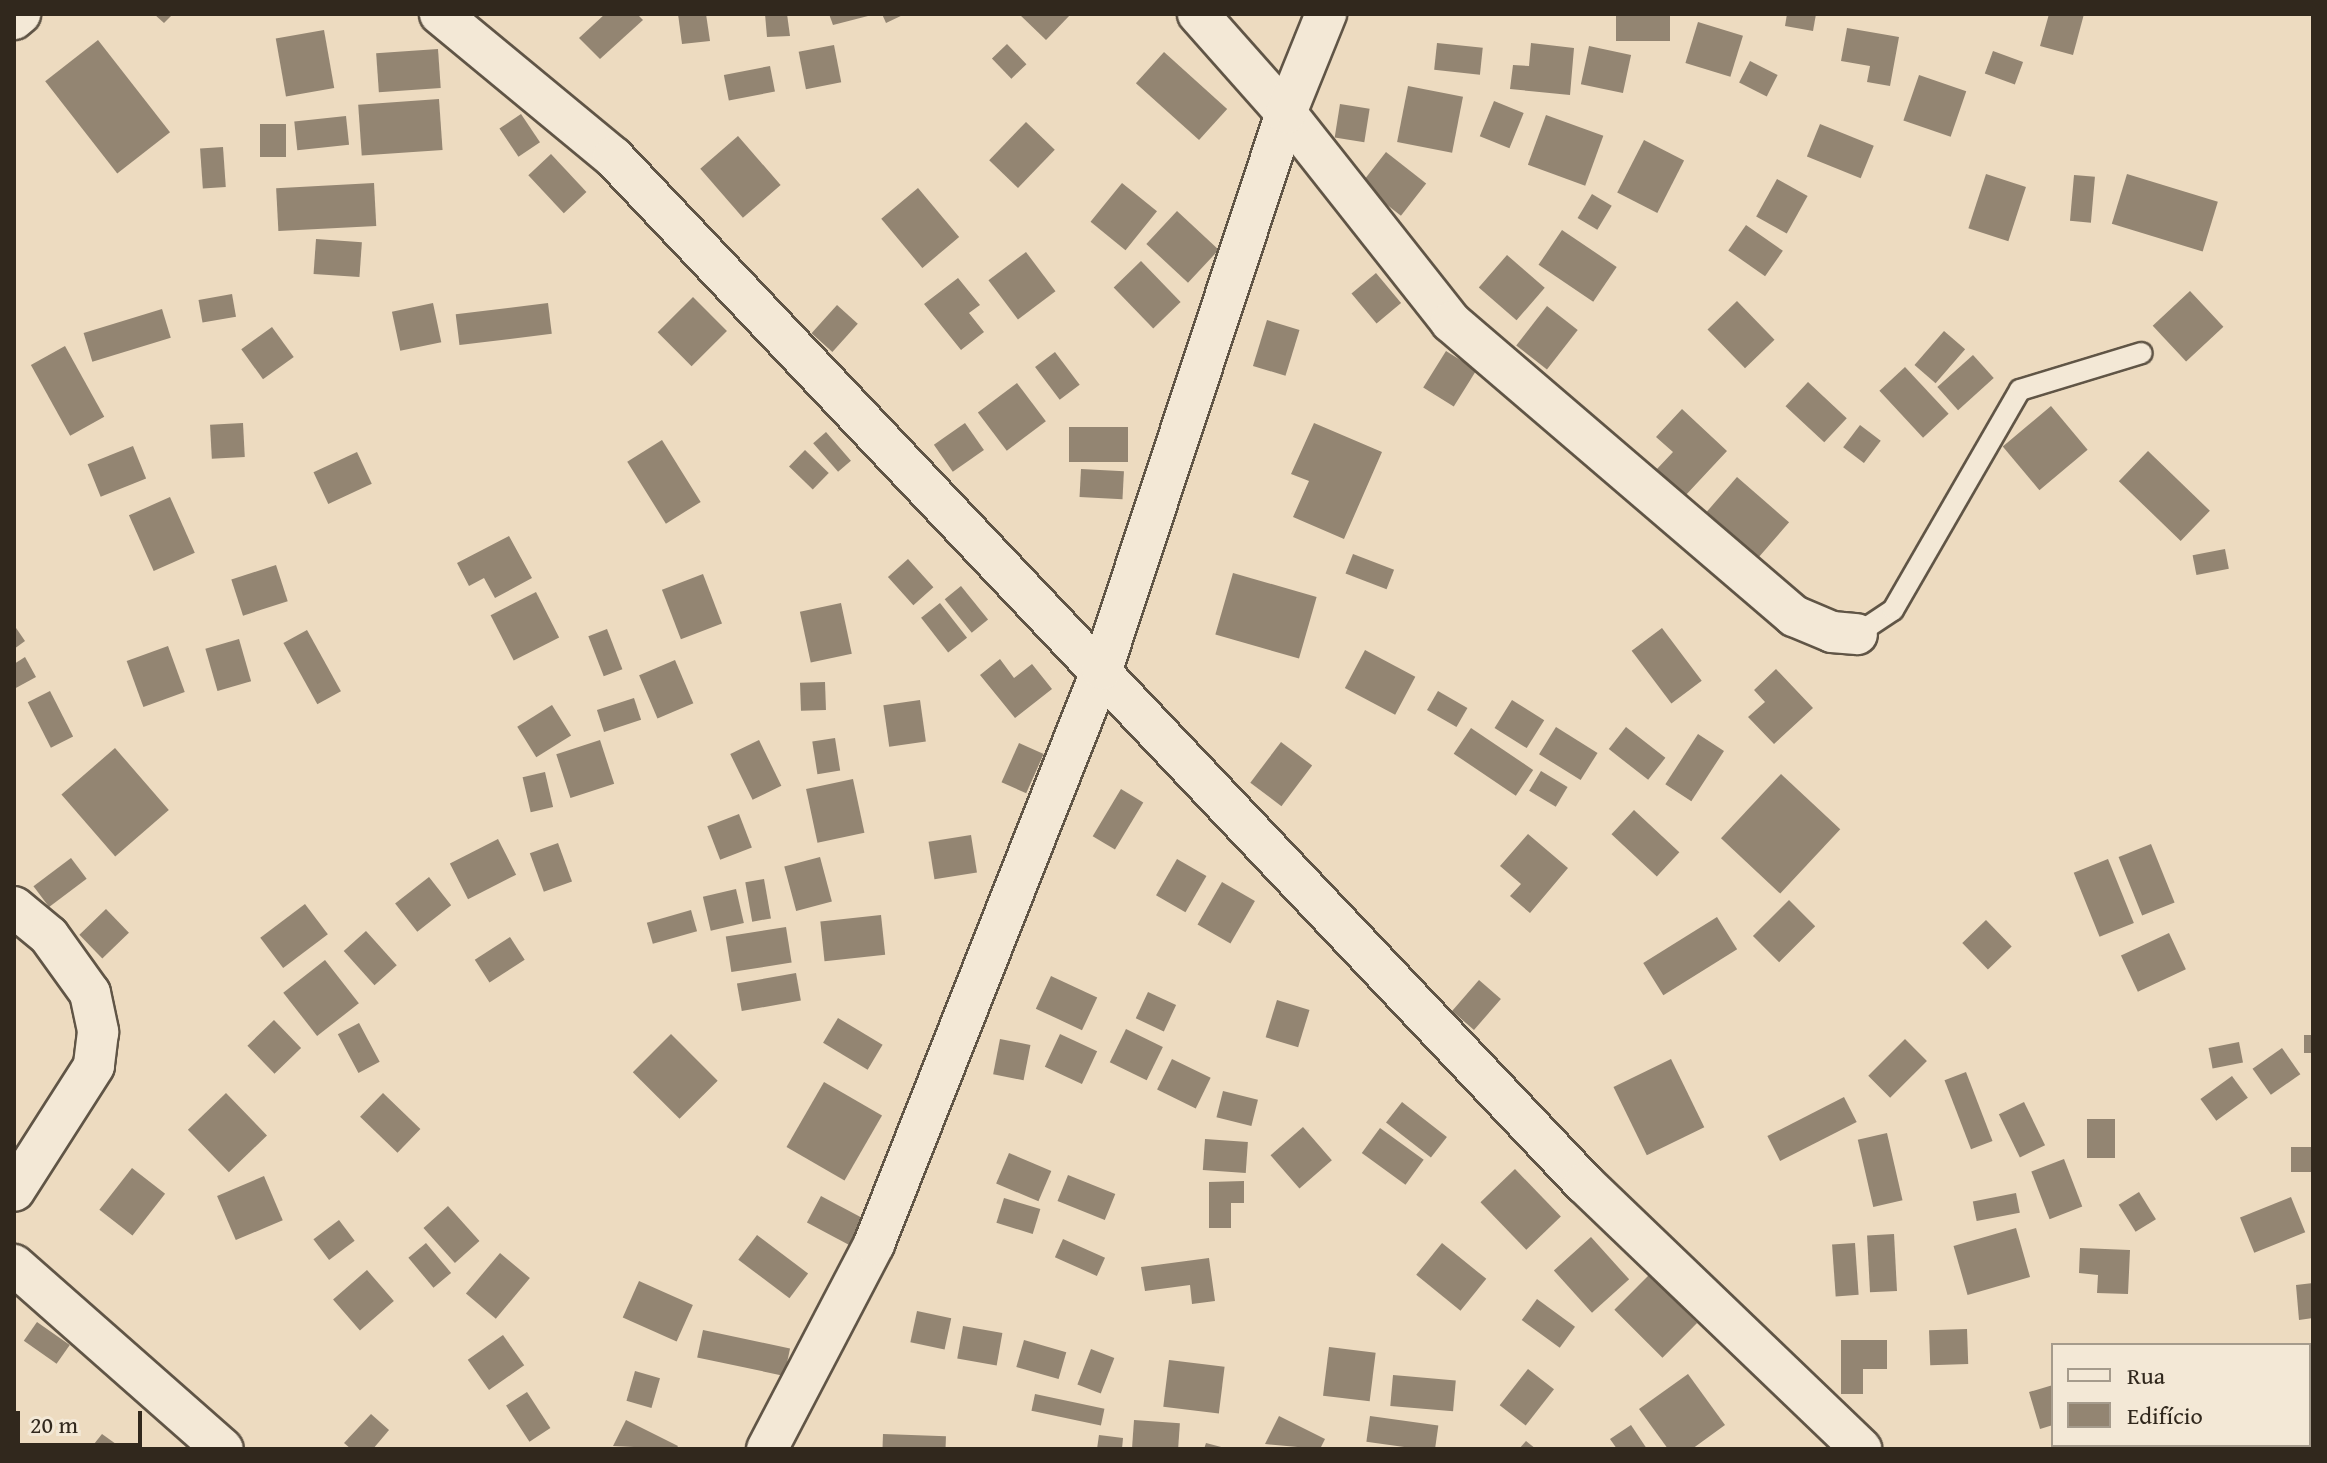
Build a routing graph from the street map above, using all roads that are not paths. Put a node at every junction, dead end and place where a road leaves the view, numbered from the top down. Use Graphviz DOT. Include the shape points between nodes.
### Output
graph roads {
  1 [pos="20,14"];
  2 [pos="440,14"];
  3 [pos="1198,14"];
  4 [pos="1326,14"];
  5 [pos="14,19"];
  6 [pos="1286,113"];
  7 [pos="2142,353"];
  8 [pos="1857,634"];
  9 [pos="1102,669"];
  10 [pos="14,907"];
  11 [pos="14,1191"];
  12 [pos="14,1265"];
  13 [pos="223,1449"];
  14 [pos="767,1449"];
  15 [pos="1861,1449"];
  1 -- 5 [label="street"];
  2 -- 9 [label="street" via="613,157"];
  3 -- 6 [label="street"];
  4 -- 6 [label="street"];
  6 -- 8 [label="street" via="1451,322 1794,616 1832,632"];
  6 -- 9 [label="street"];
  7 -- 8 [label="lane" via="2020,390 1893,610"];
  9 -- 14 [label="street" via="874,1244"];
  9 -- 15 [label="street" via="1584,1183"];
  10 -- 11 [label="street" via="49,936 90,993 98,1032 94,1066"];
  12 -- 13 [label="street"];
}
